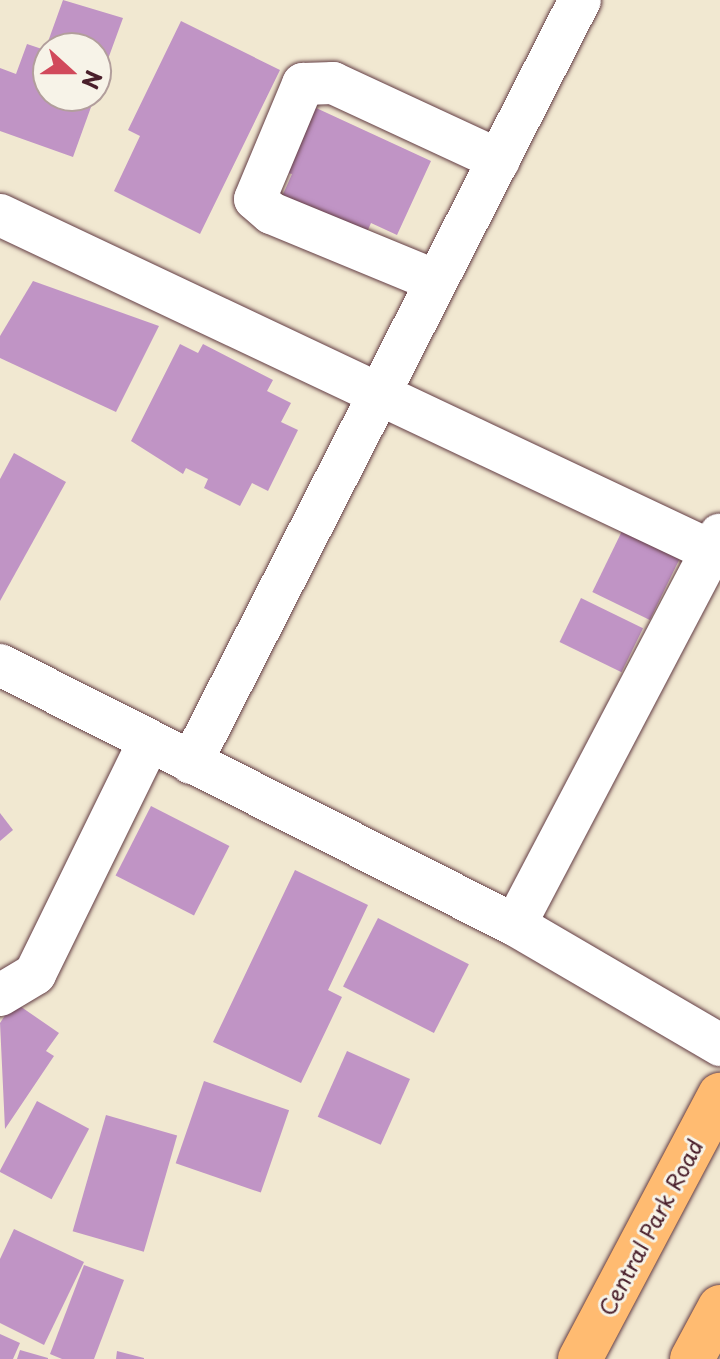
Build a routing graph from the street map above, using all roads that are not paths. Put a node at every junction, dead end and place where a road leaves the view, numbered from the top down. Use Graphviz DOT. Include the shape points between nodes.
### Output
graph roads {
  1 [pos="580,0"];
  2 [pos="499,160"];
  3 [pos="0,215"];
  4 [pos="0,241"];
  5 [pos="436,281"];
  6 [pos="160,295"];
  7 [pos="377,395"];
  8 [pos="716,543"];
  9 [pos="0,665"];
  10 [pos="149,741"];
  11 [pos="191,763"];
  12 [pos="515,925"];
  13 [pos="0,995"];
  14 [pos="720,1045"];
  15 [pos="720,1095"];
  16 [pos="720,1307"];
  17 [pos="580,1359"];
  18 [pos="692,1359"];
  1 -- 2 [label="street"];
  2 -- 5 [label="street"];
  2 -- 5 [label="street" via="333,83 303,84 255,199 271,213"];
  3 -- 6 [label="street"];
  4 -- 6 [label="street" via="152,314"];
  5 -- 7 [label="street"];
  6 -- 7 [label="street"];
  7 -- 8 [label="street"];
  7 -- 11 [label="street"];
  8 -- 12 [label="street"];
  9 -- 10 [label="street"];
  10 -- 11 [label="street"];
  10 -- 13 [label="street" via="35,974"];
  11 -- 12 [label="street"];
  12 -- 14 [label="street"];
  15 -- 17 [label="main road, Central Park Road"];
  16 -- 18 [label="main road"];
}
